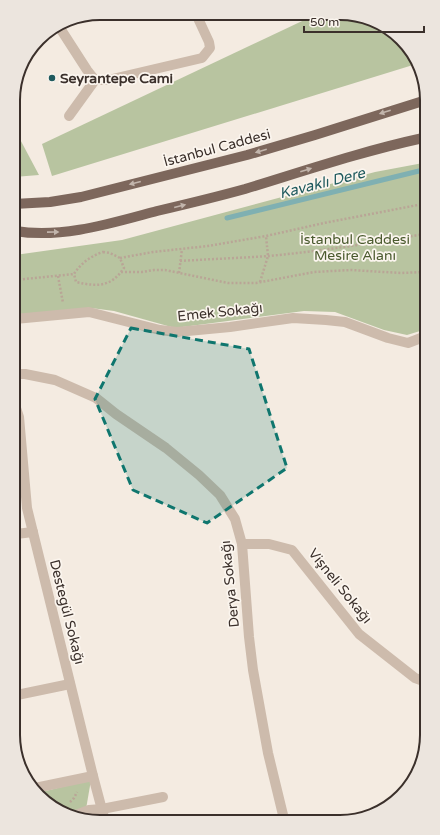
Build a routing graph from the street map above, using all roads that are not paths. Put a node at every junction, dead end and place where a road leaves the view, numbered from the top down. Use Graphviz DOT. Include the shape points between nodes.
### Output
graph roads {
  1 [pos="199,20"];
  2 [pos="61,30"];
  3 [pos="95,80"];
  4 [pos="420,102"];
  5 [pos="69,116"];
  6 [pos="420,139"];
  7 [pos="20,204"];
  8 [pos="20,232"];
  9 [pos="20,318"];
  10 [pos="420,338"];
  11 [pos="20,374"];
  12 [pos="20,428"];
  13 [pos="33,532"];
  14 [pos="20,534"];
  15 [pos="242,544"];
  16 [pos="420,680"];
  17 [pos="70,684"];
  18 [pos="20,694"];
  19 [pos="93,776"];
  20 [pos="39,787"];
  21 [pos="163,797"];
  22 [pos="102,809"];
  23 [pos="82,813"];
  24 [pos="104,815"];
  25 [pos="283,815"];
  1 -- 3 [label="street" via="210,48 202,58 108,80"];
  2 -- 3 [label="street"];
  3 -- 5 [label="street"];
  4 -- 7 [label="main road, İstanbul Caddesi, one-way" via="247,155 81,197"];
  8 -- 6 [label="main road, one-way" via="60,232 93,227 243,189"];
  9 -- 10 [label="street, Emek Sokağı" via="89,312 177,332 294,318 345,322 408,343"];
  11 -- 15 [label="street, Derya Sokağı" via="55,380 96,398 166,448 220,495 235,519"];
  12 -- 13 [label="street, Destegül Sokağı" via="27,508"];
  13 -- 14 [label="street"];
  13 -- 17 [label="street, Destegül Sokağı"];
  15 -- 16 [label="street, Vişneli Sokağı" via="270,544 292,550 358,634"];
  15 -- 25 [label="street, Derya Sokağı" via="253,670 268,753"];
  17 -- 18 [label="street"];
  17 -- 19 [label="street, Destegül Sokağı"];
  19 -- 20 [label="street"];
  19 -- 22 [label="street, Destegül Sokağı"];
  21 -- 22 [label="street"];
  22 -- 23 [label="street"];
  22 -- 24 [label="street, Destegül Sokağı"];
}
